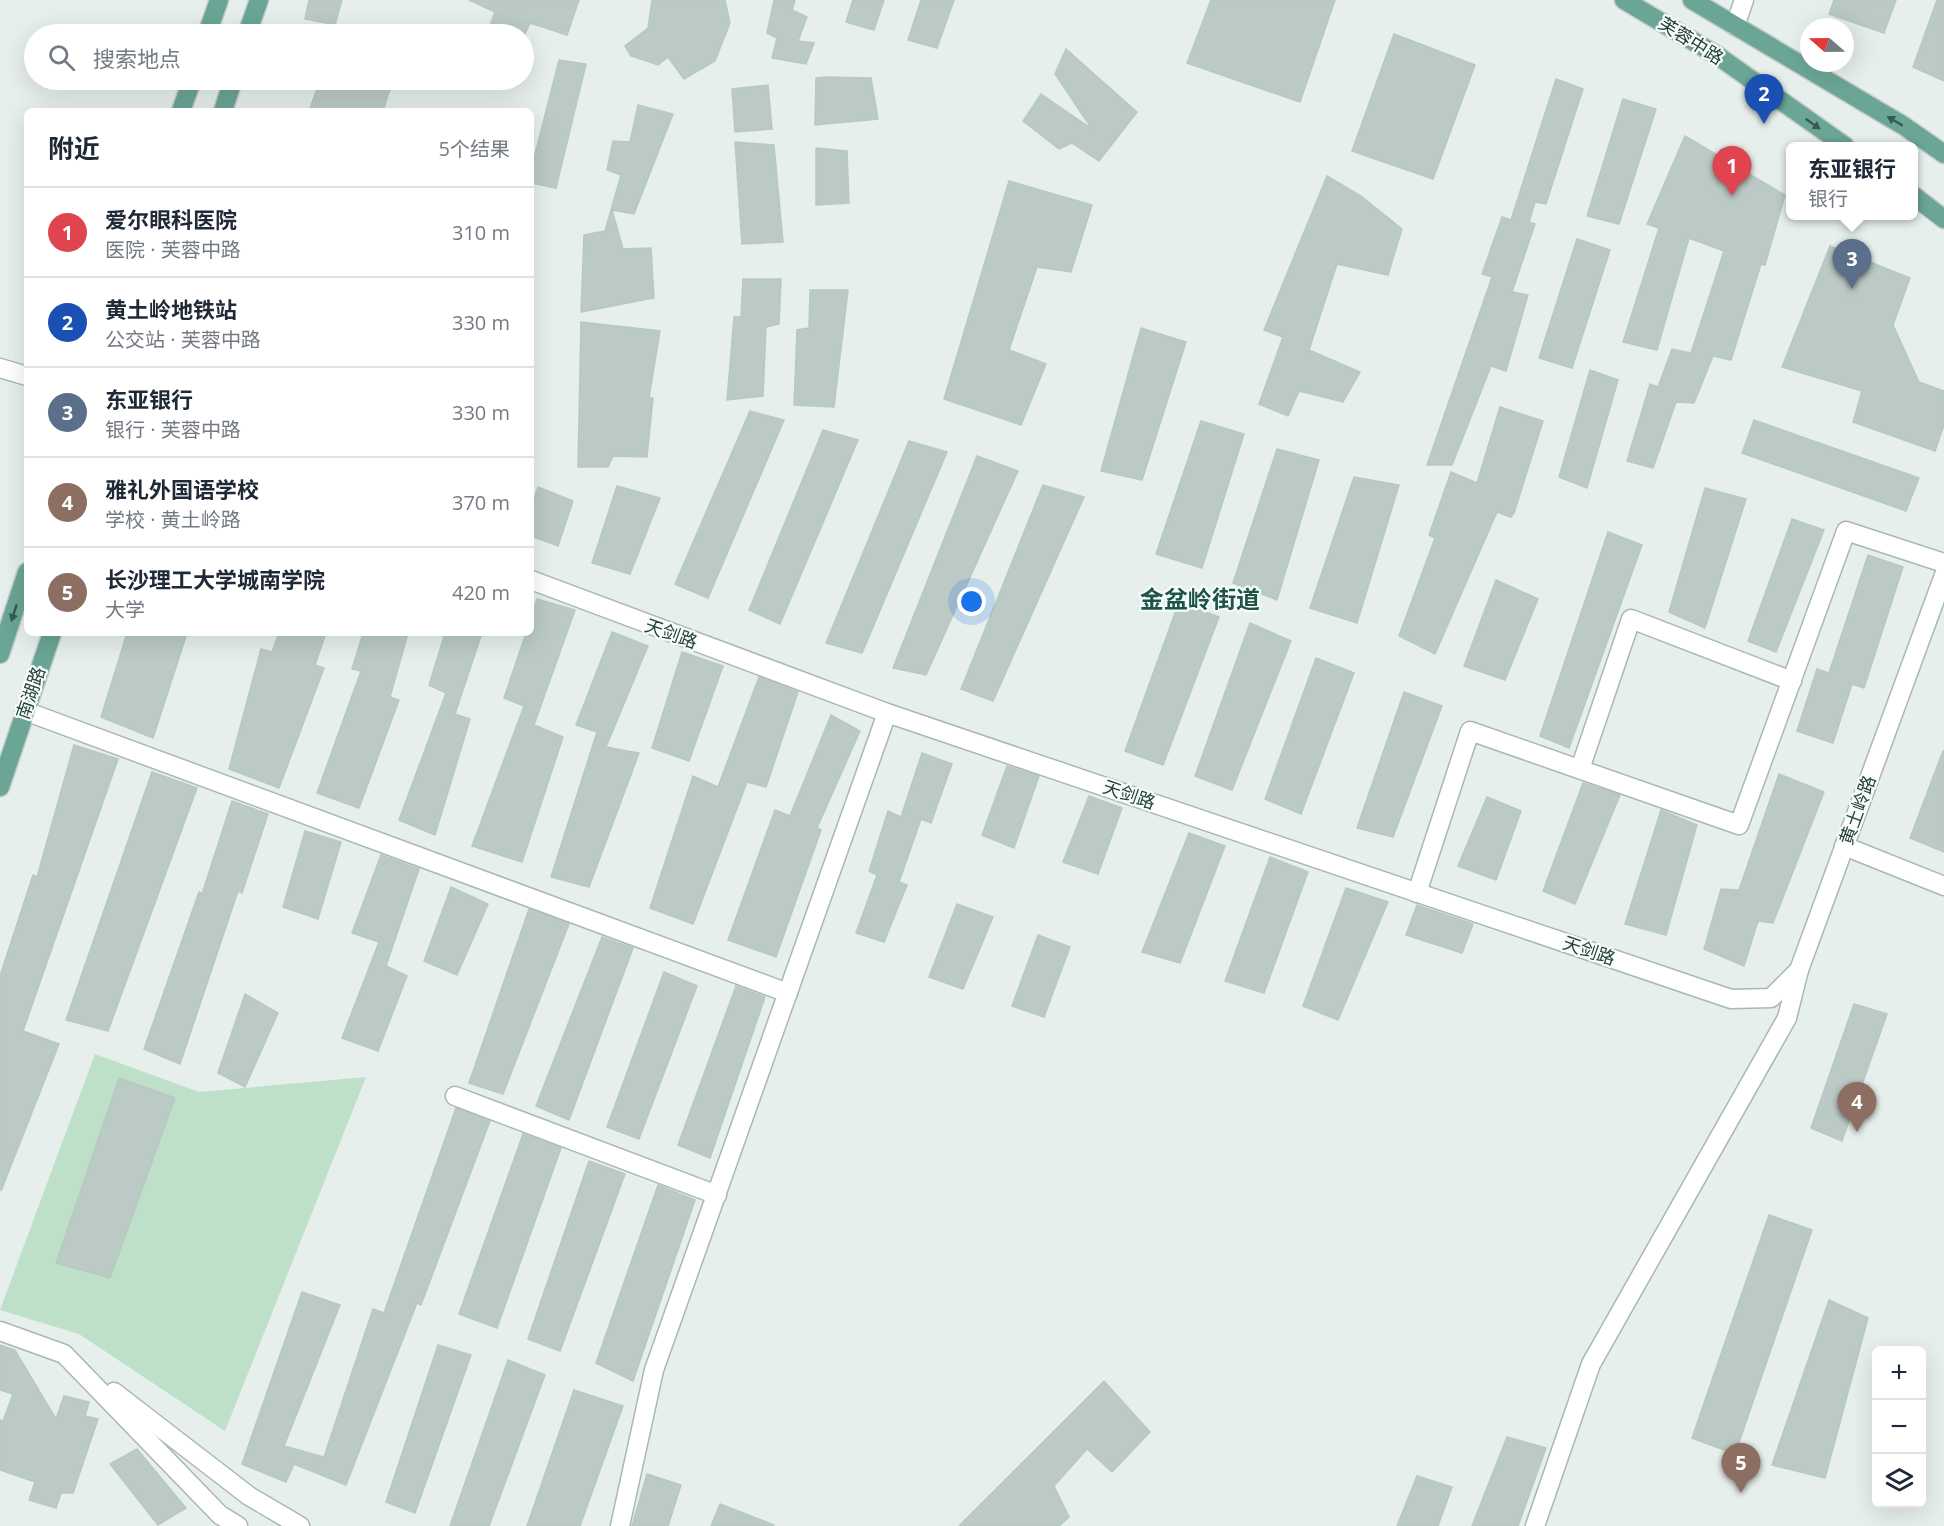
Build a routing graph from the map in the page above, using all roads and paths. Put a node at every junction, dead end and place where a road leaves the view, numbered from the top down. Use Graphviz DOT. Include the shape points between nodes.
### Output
graph roads {
  1 [pos="219,0"];
  2 [pos="259,0"];
  3 [pos="1624,0"];
  4 [pos="1692,0"];
  5 [pos="1744,0"];
  6 [pos="211,24"];
  7 [pos="251,24"];
  8 [pos="1735,26"];
  9 [pos="188,90"];
  10 [pos="230,90"];
  11 [pos="182,108"];
  12 [pos="224,108"];
  13 [pos="1838,142"];
  14 [pos="1944,154"];
  15 [pos="1918,199"];
  16 [pos="1944,219"];
  17 [pos="0,368"];
  18 [pos="24,375"];
  19 [pos="1944,563"];
  20 [pos="1944,575"];
  21 [pos="24,581"];
  22 [pos="534,581"];
  23 [pos="50,636"];
  24 [pos="0,654"];
  25 [pos="1792,681"];
  26 [pos="25,711"];
  27 [pos="887,713"];
  28 [pos="1580,769"];
  29 [pos="0,787"];
  30 [pos="1845,846"];
  31 [pos="1944,885"];
  32 [pos="1417,893"];
  33 [pos="1799,970"];
  34 [pos="788,993"];
  35 [pos="1731,999"];
  36 [pos="454,1096"];
  37 [pos="717,1195"];
  38 [pos="0,1331"];
  39 [pos="64,1354"];
  40 [pos="238,1526"];
  41 [pos="300,1526"];
  42 [pos="620,1526"];
  43 [pos="1535,1526"];
  1 -- 6 [label="main road"];
  2 -- 7 [label="main road"];
  3 -- 13 [label="main road, 芙蓉中路, one-way" via="1718,56"];
  4 -- 8 [label="main road, 芙蓉中路"];
  5 -- 8 [label="street"];
  14 -- 8 [label="main road, 芙蓉中路, one-way"];
  9 -- 11 [label="main road"];
  10 -- 12 [label="main road"];
  15 -- 16 [label="main road"];
  17 -- 18 [label="street"];
  19 -- 25 [label="street" via="1846,531"];
  20 -- 30 [label="street, 黄土岭路"];
  21 -- 24 [label="main road, one-way"];
  22 -- 27 [label="street, 天剑路"];
  23 -- 26 [label="main road, 南湖路"];
  25 -- 28 [label="street" via="1739,825"];
  25 -- 28 [label="street" via="1631,619"];
  26 -- 29 [label="main road, 南湖路"];
  26 -- 34 [label="street"];
  27 -- 32 [label="street, 天剑路"];
  27 -- 34 [label="street"];
  28 -- 32 [label="street" via="1470,731"];
  30 -- 31 [label="street"];
  30 -- 33 [label="street, 黄土岭路"];
  32 -- 35 [label="street, 天剑路"];
  33 -- 35 [label="street, 黄土岭路" via="1771,998"];
  33 -- 43 [label="street" via="1787,1018 1591,1364"];
  34 -- 37 [label="street"];
  36 -- 37 [label="street"];
  37 -- 42 [label="street" via="654,1370"];
  38 -- 39 [label="street"];
  39 -- 40 [label="street" via="220,1515"];
  39 -- 41 [label="street" via="249,1496"];
}
